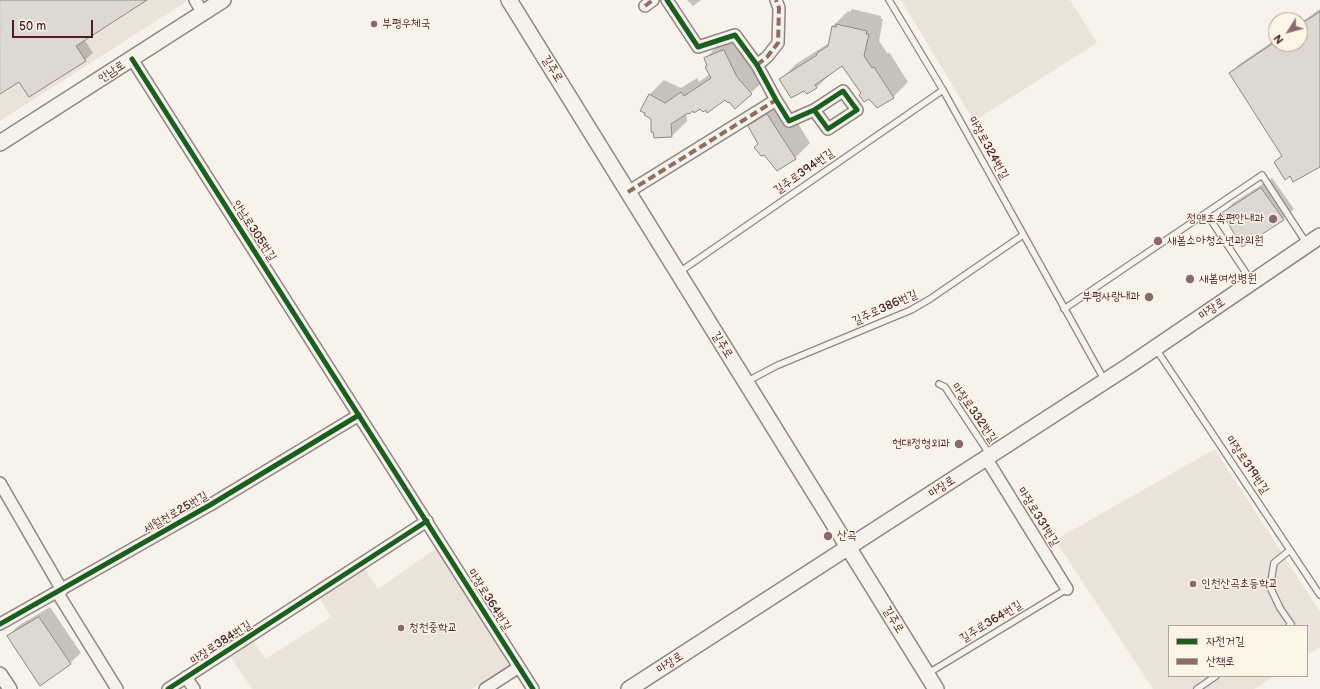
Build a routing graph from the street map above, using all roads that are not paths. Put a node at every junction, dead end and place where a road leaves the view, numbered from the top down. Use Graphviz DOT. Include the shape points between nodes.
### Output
graph roads {
  1 [pos="195,0"];
  2 [pos="223,0"];
  3 [pos="509,0"];
  4 [pos="667,0"];
  5 [pos="776,0"];
  6 [pos="889,0"];
  7 [pos="203,13"];
  8 [pos="132,59"];
  9 [pos="757,65"];
  10 [pos="943,90"];
  11 [pos="776,100"];
  12 [pos="814,110"];
  13 [pos="0,143"];
  14 [pos="628,192"];
  15 [pos="1206,213"];
  16 [pos="1023,235"];
  17 [pos="1320,236"];
  18 [pos="1307,245"];
  19 [pos="678,273"];
  20 [pos="1252,282"];
  21 [pos="1064,308"];
  22 [pos="1155,348"];
  23 [pos="1105,381"];
  24 [pos="746,383"];
  25 [pos="939,384"];
  26 [pos="359,415"];
  27 [pos="988,457"];
  28 [pos="0,483"];
  29 [pos="427,521"];
  30 [pos="848,548"];
  31 [pos="1290,550"];
  32 [pos="1067,589"];
  33 [pos="59,591"];
  34 [pos="1320,595"];
  35 [pos="0,624"];
  36 [pos="1290,625"];
  37 [pos="519,667"];
  38 [pos="0,674"];
  39 [pos="927,674"];
  40 [pos="186,677"];
  41 [pos="1215,677"];
  42 [pos="10,689"];
  43 [pos="117,689"];
  44 [pos="168,689"];
  45 [pos="194,689"];
  46 [pos="485,689"];
  47 [pos="533,689"];
  48 [pos="629,689"];
  49 [pos="936,689"];
  50 [pos="1197,689"];
  1 -- 7 [label="street"];
  2 -- 7 [label="main road, 안남로"];
  3 -- 14 [label="main road, 길주로"];
  4 -- 9 [label="street" via="698,47 735,35"];
  5 -- 9 [label="street" via="779,8 778,43"];
  6 -- 10 [label="lane, 마장로324번길"];
  7 -- 8 [label="main road, 안남로"];
  8 -- 13 [label="main road, 안남로"];
  8 -- 26 [label="street, 안남로305번길"];
  9 -- 11 [label="street"];
  10 -- 16 [label="lane, 마장로324번길"];
  10 -- 19 [label="lane, 길주로394번길"];
  11 -- 12 [label="street" via="789,121"];
  11 -- 14 [label="street"];
  14 -- 19 [label="main road, 길주로"];
  15 -- 18 [label="lane" via="1262,176"];
  15 -- 20 [label="lane"];
  15 -- 21 [label="lane"];
  16 -- 21 [label="lane, 마장로324번길"];
  16 -- 24 [label="lane, 길주로386번길" via="911,310 776,366"];
  17 -- 18 [label="main road, 마장로"];
  18 -- 20 [label="main road, 마장로"];
  19 -- 24 [label="main road, 길주로"];
  20 -- 22 [label="main road, 마장로"];
  21 -- 23 [label="lane, 마장로324번길"];
  22 -- 23 [label="main road, 마장로"];
  22 -- 31 [label="lane, 마장로319번길"];
  23 -- 27 [label="main road, 마장로"];
  24 -- 30 [label="main road, 길주로"];
  25 -- 27 [label="lane, 마장로332번길" via="945,387"];
  26 -- 29 [label="street, 마장로364번길"];
  26 -- 33 [label="street, 세월천로25번길" via="210,505"];
  27 -- 30 [label="main road, 마장로"];
  27 -- 32 [label="street, 마장로331번길"];
  28 -- 33 [label="street"];
  29 -- 37 [label="street, 마장로364번길"];
  29 -- 40 [label="street, 마장로384번길"];
  30 -- 39 [label="main road, 길주로"];
  30 -- 48 [label="main road, 마장로"];
  31 -- 34 [label="lane, 마장로319번길"];
  31 -- 36 [label="lane" via="1274,563 1270,587"];
  32 -- 39 [label="lane, 길주로364번길"];
  33 -- 35 [label="street, 세월천로25번길"];
  33 -- 43 [label="street"];
  37 -- 46 [label="street"];
  37 -- 47 [label="street, 마장로364번길"];
  38 -- 42 [label="street"];
  39 -- 49 [label="main road, 길주로"];
  40 -- 44 [label="street, 마장로384번길"];
  40 -- 45 [label="street"];
  41 -- 50 [label="lane"];
}
